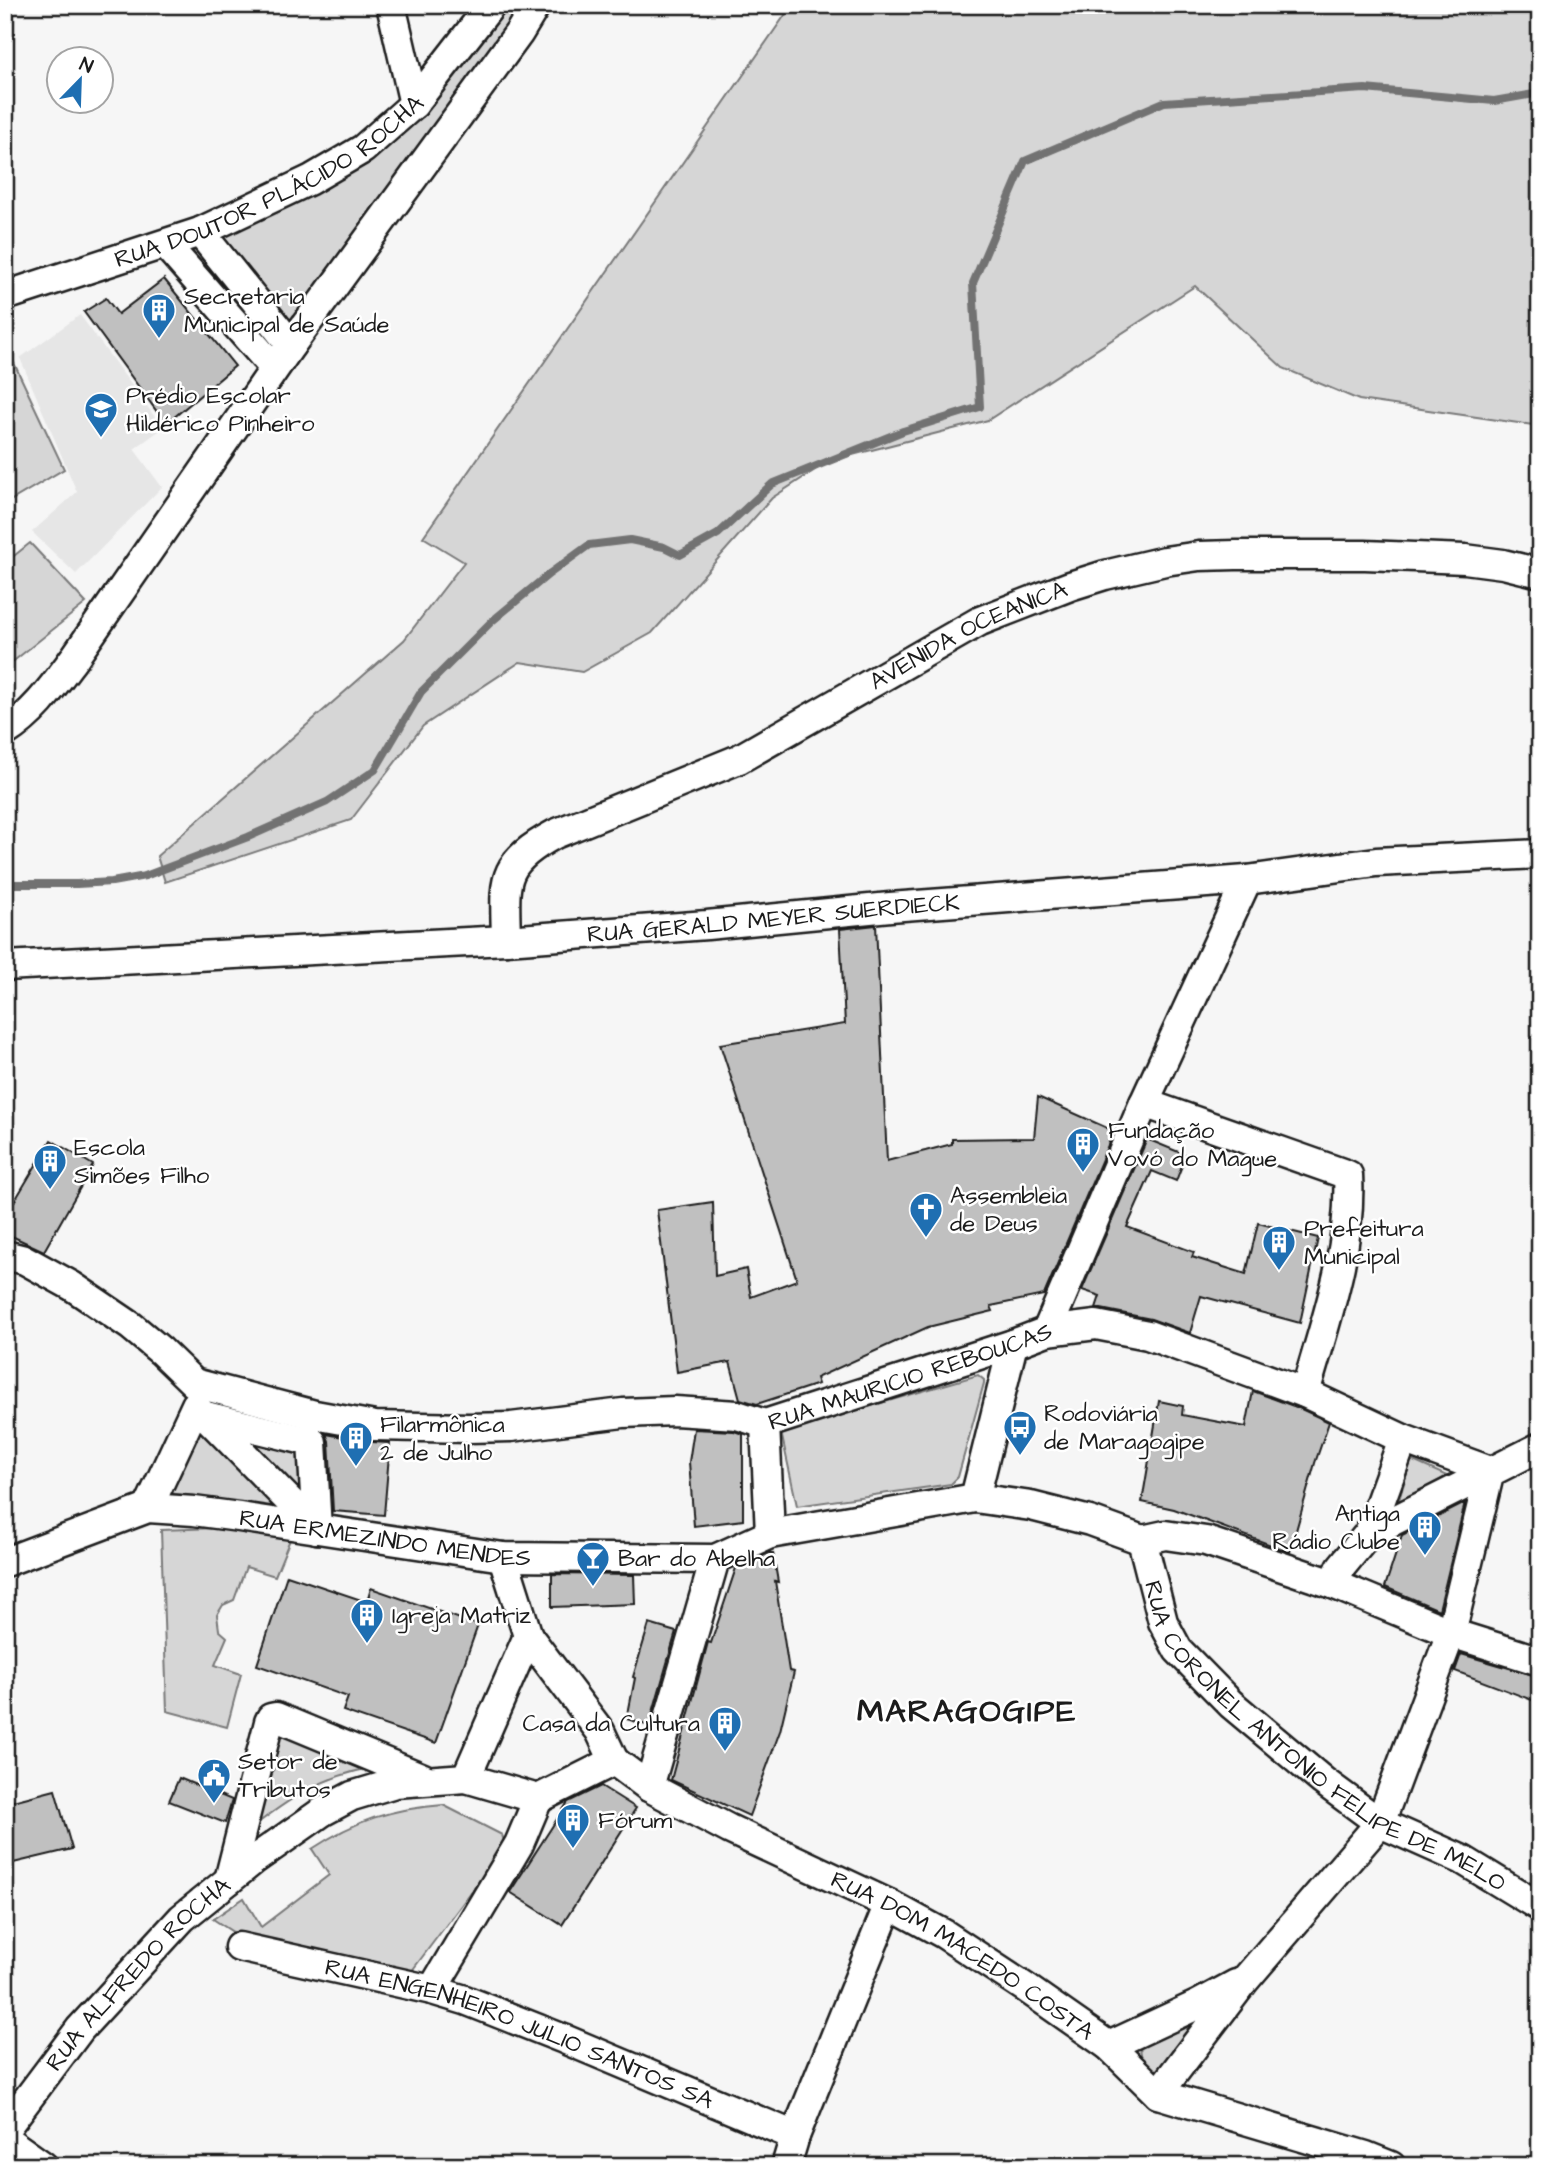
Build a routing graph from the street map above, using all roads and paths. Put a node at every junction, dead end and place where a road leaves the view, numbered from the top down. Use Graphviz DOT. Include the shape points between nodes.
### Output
graph roads {
  1 [pos="391,5"];
  2 [pos="491,5"];
  3 [pos="536,5"];
  4 [pos="414,104"];
  5 [pos="200,232"];
  6 [pos="166,244"];
  7 [pos="5,296"];
  8 [pos="291,345"];
  9 [pos="274,368"];
  10 [pos="1540,573"];
  11 [pos="5,732"];
  12 [pos="1540,855"];
  13 [pos="1247,880"];
  14 [pos="506,940"];
  15 [pos="5,966"];
  16 [pos="1144,1102"];
  17 [pos="5,1255"];
  18 [pos="1046,1331"];
  19 [pos="1013,1343"];
  20 [pos="1305,1393"];
  21 [pos="199,1402"];
  22 [pos="765,1424"];
  23 [pos="1403,1438"];
  24 [pos="1540,1447"];
  25 [pos="1490,1471"];
  26 [pos="975,1498"];
  27 [pos="148,1508"];
  28 [pos="317,1528"];
  29 [pos="1369,1533"];
  30 [pos="770,1534"];
  31 [pos="1142,1540"];
  32 [pos="503,1557"];
  33 [pos="715,1559"];
  34 [pos="5,1562"];
  35 [pos="1333,1584"];
  36 [pos="1451,1633"];
  37 [pos="528,1636"];
  38 [pos="1540,1661"];
  39 [pos="614,1761"];
  40 [pos="466,1778"];
  41 [pos="429,1781"];
  42 [pos="649,1787"];
  43 [pos="538,1799"];
  44 [pos="1380,1823"];
  45 [pos="229,1880"];
  46 [pos="889,1904"];
  47 [pos="1540,1907"];
  48 [pos="239,1947"];
  49 [pos="1245,1980"];
  50 [pos="432,1990"];
  51 [pos="1109,2046"];
  52 [pos="1158,2094"];
  53 [pos="5,2129"];
  54 [pos="795,2136"];
  55 [pos="5,2139"];
  56 [pos="43,2166"];
  57 [pos="786,2166"];
  58 [pos="1391,2166"];
  1 -- 4 [label="street"];
  2 -- 4 [label="street, RUA DOUTOR PLÁCIDO ROCHA"];
  3 -- 8 [label="street"];
  4 -- 5 [label="street, RUA DOUTOR PLÁCIDO ROCHA" via="363,149 310,180"];
  5 -- 6 [label="street, RUA DOUTOR PLÁCIDO ROCHA"];
  5 -- 8 [label="street"];
  6 -- 7 [label="street, RUA DOUTOR PLÁCIDO ROCHA"];
  6 -- 9 [label="street"];
  8 -- 9 [label="street"];
  9 -- 11 [label="street" via="61,676 30,713"];
  10 -- 14 [label="street, AVENIDA OCEANICA" via="1465,559 1199,556 1070,586 980,621 739,759 538,843 517,861 507,879"];
  12 -- 13 [label="street, RUA GERALD MEYER SUERDIECK" via="1376,862"];
  13 -- 14 [label="street, RUA GERALD MEYER SUERDIECK"];
  13 -- 16 [label="street"];
  14 -- 15 [label="street, RUA GERALD MEYER SUERDIECK"];
  16 -- 18 [label="street"];
  16 -- 20 [label="street" via="1348,1175 1349,1206 1338,1278"];
  17 -- 21 [label="street, RUA MAURICIO REBOUCAS" via="25,1260 72,1286 131,1326 161,1351"];
  18 -- 19 [label="street, RUA MAURICIO REBOUCAS"];
  18 -- 20 [label="street, RUA MAURICIO REBOUCAS" via="1096,1325 1148,1335"];
  19 -- 22 [label="street, RUA MAURICIO REBOUCAS"];
  19 -- 26 [label="street"];
  20 -- 23 [label="street, RUA MAURICIO REBOUCAS"];
  21 -- 22 [label="street, RUA MAURICIO REBOUCAS" via="375,1426 510,1427 674,1411 737,1415"];
  21 -- 27 [label="street"];
  21 -- 28 [label="street"];
  21 -- 28 [label="street" via="312,1442"];
  22 -- 30 [label="street"];
  23 -- 25 [label="street, RUA MAURICIO REBOUCAS"];
  23 -- 29 [label="street"];
  24 -- 25 [label="street"];
  25 -- 29 [label="street"];
  25 -- 36 [label="street"];
  26 -- 30 [label="street, RUA ERMEZINDO MENDES"];
  26 -- 31 [label="street, RUA ERMEZINDO MENDES" via="1031,1506"];
  27 -- 28 [label="street, RUA ERMEZINDO MENDES"];
  27 -- 34 [label="street, RUA ERMEZINDO MENDES"];
  28 -- 32 [label="street, RUA ERMEZINDO MENDES"];
  29 -- 35 [label="street"];
  30 -- 33 [label="street, RUA ERMEZINDO MENDES"];
  31 -- 35 [label="street" via="1165,1535 1206,1541"];
  31 -- 44 [label="street, RUA CORONEL ANTONIO FELIPE DE MELO" via="1163,1622 1178,1650 1241,1712"];
  32 -- 33 [label="street, RUA ERMEZINDO MENDES"];
  32 -- 37 [label="street"];
  33 -- 42 [label="street"];
  35 -- 36 [label="street"];
  36 -- 38 [label="street"];
  36 -- 44 [label="street"];
  37 -- 39 [label="street" via="600,1731"];
  37 -- 40 [label="street"];
  39 -- 42 [label="street, RUA DOM MACEDO COSTA"];
  39 -- 43 [label="street"];
  40 -- 41 [label="street, RUA ALFREDO ROCHA"];
  40 -- 43 [label="street"];
  41 -- 45 [label="street, RUA ALFREDO ROCHA" via="395,1783 352,1796 288,1835"];
  41 -- 45 [label="street" via="271,1718"];
  42 -- 46 [label="street, RUA DOM MACEDO COSTA"];
  43 -- 50 [label="street" via="519,1844"];
  44 -- 47 [label="street, RUA CORONEL ANTONIO FELIPE DE MELO" via="1463,1860"];
  44 -- 49 [label="street"];
  45 -- 53 [label="street, RUA ALFREDO ROCHA" via="182,1918 80,2029"];
  46 -- 51 [label="street, RUA DOM MACEDO COSTA" via="956,1942"];
  46 -- 54 [label="street"];
  48 -- 50 [label="street, RUA ENGENHEIRO JULIO SANTOS SA"];
  49 -- 51 [label="street"];
  49 -- 52 [label="street"];
  50 -- 54 [label="street, RUA ENGENHEIRO JULIO SANTOS SA" via="495,2010"];
  51 -- 52 [label="street, RUA DOM MACEDO COSTA"];
  52 -- 58 [label="street, RUA DOM MACEDO COSTA"];
  54 -- 57 [label="street"];
  55 -- 56 [label="street"];
}
